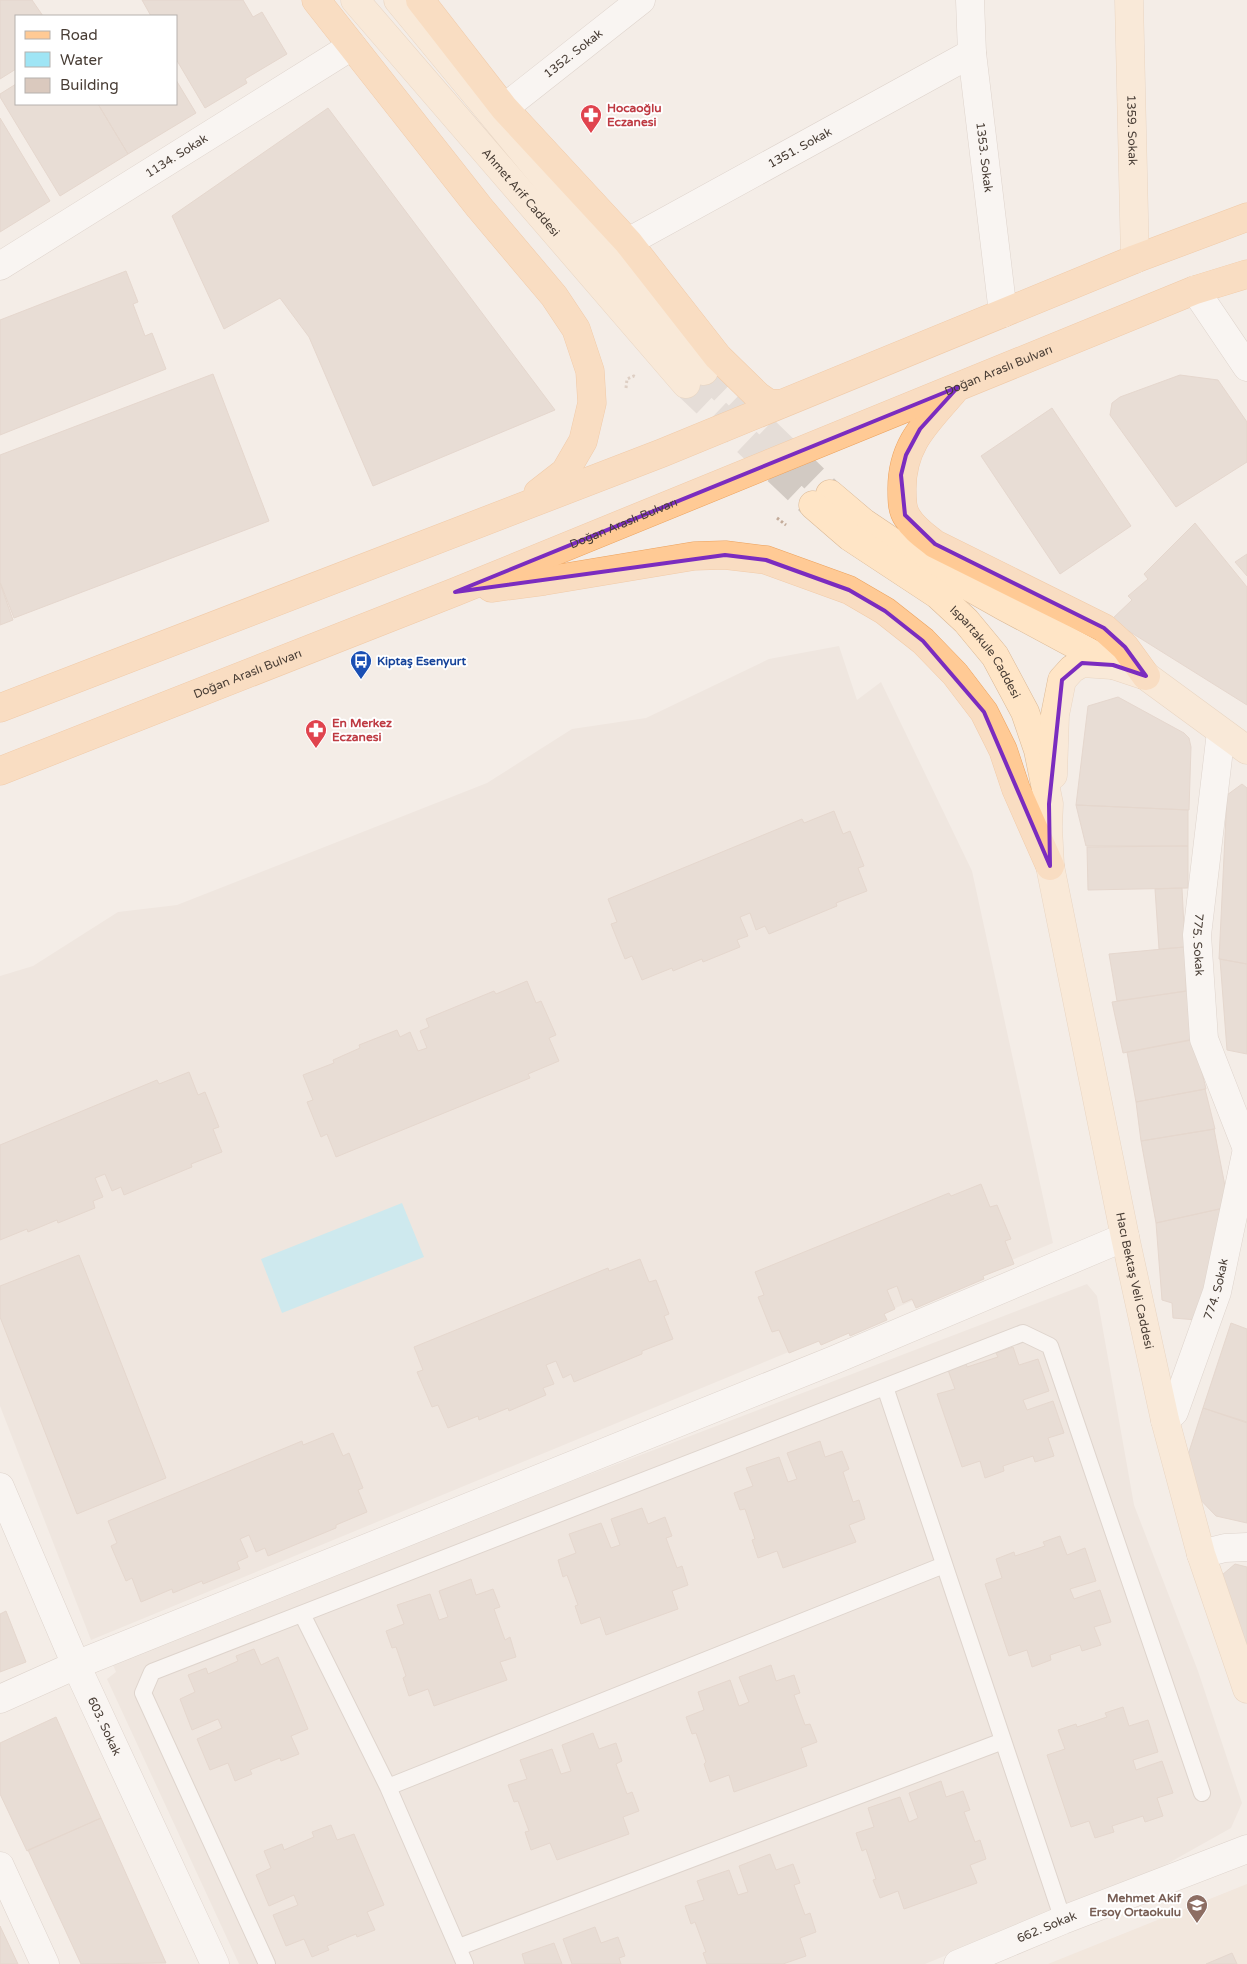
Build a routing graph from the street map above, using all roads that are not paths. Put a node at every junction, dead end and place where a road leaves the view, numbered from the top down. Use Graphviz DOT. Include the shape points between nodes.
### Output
graph roads {
  1 [pos="316,0"];
  2 [pos="356,0"];
  3 [pos="398,0"];
  4 [pos="420,0"];
  5 [pos="641,0"];
  6 [pos="970,0"];
  7 [pos="1129,0"];
  8 [pos="352,46"];
  9 [pos="972,53"];
  10 [pos="504,108"];
  11 [pos="1247,217"];
  12 [pos="628,242"];
  13 [pos="1136,259"];
  14 [pos="0,266"];
  15 [pos="1247,274"];
  16 [pos="1195,290"];
  17 [pos="1003,313"];
  18 [pos="1247,367"];
  19 [pos="958,388"];
  20 [pos="780,404"];
  21 [pos="517,509"];
  22 [pos="455,592"];
  23 [pos="1113,665"];
  24 [pos="1146,676"];
  25 [pos="0,708"];
  26 [pos="1220,732"];
  27 [pos="1247,750"];
  28 [pos="0,771"];
  29 [pos="1049,804"];
  30 [pos="1050,866"];
  31 [pos="1247,1149"];
  32 [pos="1126,1237"];
  33 [pos="885,1387"];
  34 [pos="1165,1420"];
  35 [pos="0,1487"];
  36 [pos="1247,1548"];
  37 [pos="1202,1554"];
  38 [pos="944,1565"];
  39 [pos="302,1614"];
  40 [pos="76,1665"];
  41 [pos="1247,1689"];
  42 [pos="0,1699"];
  43 [pos="1003,1741"];
  44 [pos="388,1787"];
  45 [pos="1202,1793"];
  46 [pos="1247,1849"];
  47 [pos="0,1866"];
  48 [pos="1063,1920"];
  49 [pos="459,1947"];
  50 [pos="45,1964"];
  51 [pos="215,1964"];
  52 [pos="267,1964"];
  53 [pos="465,1964"];
  54 [pos="958,1964"];
  1 -- 8 [label="main road"];
  2 -- 3 [label="street, Ahmet Arif Caddesi" via="695,378"];
  4 -- 10 [label="main road"];
  5 -- 10 [label="street, 1352. Sokak"];
  6 -- 9 [label="street, 1353. Sokak"];
  7 -- 13 [label="street, 1359. Sokak"];
  8 -- 14 [label="street, 1134. Sokak"];
  8 -- 21 [label="main road" via="554,296 576,329 590,371 592,404 582,441 565,472"];
  9 -- 12 [label="street, 1351. Sokak"];
  9 -- 17 [label="street, 1353. Sokak"];
  10 -- 12 [label="main road"];
  11 -- 13 [label="main road"];
  12 -- 20 [label="main road" via="718,357 758,396 768,403"];
  13 -- 17 [label="main road"];
  15 -- 16 [label="main road, Doğan Araslı Bulvarı"];
  16 -- 18 [label="street"];
  16 -- 19 [label="main road, Doğan Araslı Bulvarı"];
  17 -- 20 [label="main road"];
  19 -- 22 [label="main road, Doğan Araslı Bulvarı"];
  19 -- 24 [label="main road" via="920,429 906,455 901,475 905,515 935,544 1104,628 1125,647"];
  20 -- 21 [label="main road"];
  21 -- 25 [label="main road"];
  22 -- 28 [label="main road, Doğan Araslı Bulvarı"];
  22 -- 30 [label="main road" via="694,556 725,555 766,560 849,590 885,611 923,641 955,674 984,712 1004,750 1016,789"];
  23 -- 24 [label="street"];
  23 -- 29 [label="street" via="1082,663 1062,680"];
  23 -- 29 [label="street, Ispartakule Caddesi" via="822,499 850,537 938,595 995,656 1025,712 1038,750"];
  24 -- 26 [label="street"];
  26 -- 27 [label="street"];
  26 -- 31 [label="street, 775. Sokak" via="1197,935 1204,1039"];
  29 -- 30 [label="street, Ispartakule Caddesi"];
  30 -- 32 [label="street, Hacı Bektaş Veli Caddesi"];
  31 -- 34 [label="street, 774. Sokak" via="1217,1292 1174,1412"];
  32 -- 34 [label="street, Hacı Bektaş Veli Caddesi"];
  32 -- 40 [label="street" via="825,1364"];
  33 -- 38 [label="lane"];
  33 -- 39 [label="lane"];
  33 -- 45 [label="lane" via="1023,1333 1050,1346"];
  34 -- 37 [label="street, Hacı Bektaş Veli Caddesi"];
  35 -- 40 [label="street, 603. Sokak"];
  36 -- 37 [label="street" via="1225,1548"];
  37 -- 41 [label="street, Hacı Bektaş Veli Caddesi"];
  38 -- 43 [label="lane"];
  38 -- 44 [label="lane"];
  39 -- 44 [label="lane"];
  39 -- 52 [label="lane" via="152,1672 143,1693"];
  40 -- 42 [label="street"];
  40 -- 51 [label="street, 603. Sokak"];
  43 -- 48 [label="lane"];
  43 -- 49 [label="lane"];
  44 -- 49 [label="lane"];
  46 -- 48 [label="street, 662. Sokak"];
  47 -- 50 [label="street"];
  48 -- 54 [label="street, 662. Sokak"];
  49 -- 53 [label="lane"];
}
